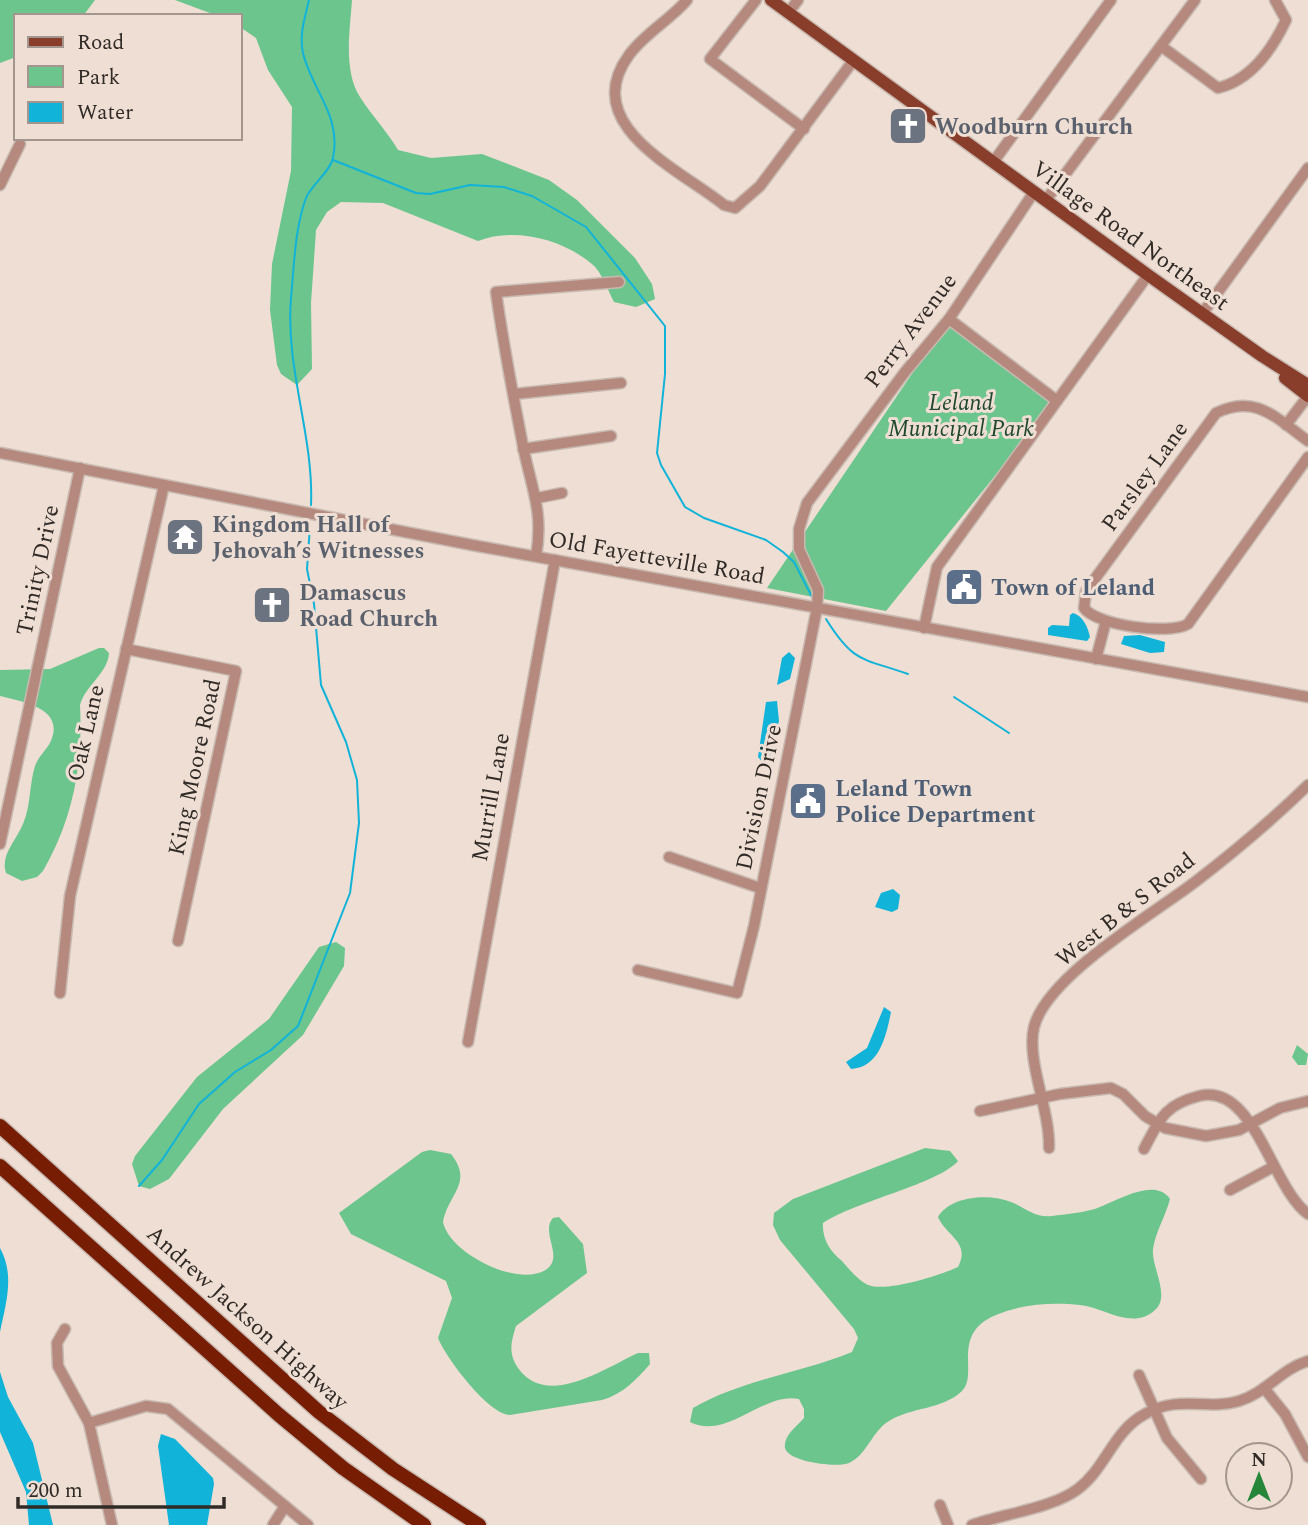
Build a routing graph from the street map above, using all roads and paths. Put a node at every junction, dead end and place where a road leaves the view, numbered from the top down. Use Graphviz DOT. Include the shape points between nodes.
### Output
graph roads {
  1 [pos="687,0"];
  2 [pos="756,0"];
  3 [pos="771,0"];
  4 [pos="798,0"];
  5 [pos="1111,0"];
  6 [pos="1195,0"];
  7 [pos="1275,0"];
  8 [pos="788,13"];
  9 [pos="1161,46"];
  10 [pos="853,61"];
  11 [pos="804,129"];
  12 [pos="20,144"];
  13 [pos="994,161"];
  14 [pos="1308,168"];
  15 [pos="0,185"];
  16 [pos="1034,192"];
  17 [pos="1046,200"];
  18 [pos="1148,275"];
  19 [pos="619,282"];
  20 [pos="1202,314"];
  21 [pos="949,319"];
  22 [pos="1262,356"];
  23 [pos="621,383"];
  24 [pos="1308,385"];
  25 [pos="514,394"];
  26 [pos="1308,396"];
  27 [pos="1056,400"];
  28 [pos="1286,425"];
  29 [pos="611,436"];
  30 [pos="1308,441"];
  31 [pos="523,449"];
  32 [pos="0,453"];
  33 [pos="1308,457"];
  34 [pos="80,468"];
  35 [pos="163,485"];
  36 [pos="562,493"];
  37 [pos="537,498"];
  38 [pos="536,556"];
  39 [pos="555,560"];
  40 [pos="817,608"];
  41 [pos="1105,621"];
  42 [pos="924,628"];
  43 [pos="126,649"];
  44 [pos="1096,659"];
  45 [pos="1308,697"];
  46 [pos="1308,785"];
  47 [pos="0,844"];
  48 [pos="669,857"];
  49 [pos="760,888"];
  50 [pos="178,941"];
  51 [pos="638,970"];
  52 [pos="60,993"];
  53 [pos="468,1042"];
  54 [pos="1044,1098"];
  55 [pos="1308,1101"];
  56 [pos="980,1111"];
  57 [pos="1157,1124"];
  58 [pos="1251,1125"];
  59 [pos="0,1126"];
  60 [pos="1049,1148"];
  61 [pos="1144,1149"];
  62 [pos="0,1166"];
  63 [pos="1273,1167"];
  64 [pos="1230,1190"];
  65 [pos="1308,1214"];
  66 [pos="65,1329"];
  67 [pos="1308,1361"];
  68 [pos="1139,1375"];
  69 [pos="1264,1388"];
  70 [pos="1153,1409"];
  71 [pos="89,1423"];
  72 [pos="1308,1457"];
  73 [pos="1201,1479"];
  74 [pos="393,1505"];
  75 [pos="940,1505"];
  76 [pos="285,1506"];
  77 [pos="112,1525"];
  78 [pos="273,1525"];
  79 [pos="308,1525"];
  80 [pos="418,1525"];
  81 [pos="424,1525"];
  82 [pos="478,1525"];
  83 [pos="948,1525"];
  84 [pos="972,1525"];
  1 -- 11 [label="street" via="646,36 619,72 616,108 631,134 724,205 736,208 760,186"];
  2 -- 11 [label="street" via="710,59"];
  3 -- 8 [label="main road, Village Road Northeast"];
  4 -- 8 [label="street"];
  5 -- 13 [label="street"];
  6 -- 9 [label="street"];
  7 -- 9 [label="street" via="1286,20 1276,41 1237,83 1218,88"];
  8 -- 10 [label="main road, Village Road Northeast"];
  9 -- 17 [label="street"];
  10 -- 11 [label="street"];
  10 -- 13 [label="main road, Village Road Northeast"];
  12 -- 15 [label="street"];
  13 -- 16 [label="main road, Village Road Northeast"];
  14 -- 20 [label="street"];
  16 -- 17 [label="main road, Village Road Northeast"];
  16 -- 21 [label="street, Perry Avenue"];
  17 -- 18 [label="main road, Village Road Northeast"];
  18 -- 20 [label="main road, Village Road Northeast"];
  18 -- 27 [label="street"];
  19 -- 25 [label="street" via="496,292"];
  20 -- 22 [label="main road, Village Road Northeast"];
  21 -- 27 [label="street"];
  21 -- 40 [label="street, Perry Avenue" via="807,503 799,549 818,590"];
  22 -- 24 [label="main road, Village Road Northeast"];
  22 -- 26 [label="main road, Village Road Northeast"];
  23 -- 25 [label="street"];
  25 -- 31 [label="street"];
  26 -- 28 [label="street"];
  27 -- 42 [label="street" via="937,567"];
  28 -- 30 [label="street, Parsley Lane"];
  28 -- 41 [label="street, Parsley Lane" via="1255,405 1232,405 1216,413 1086,591 1084,608"];
  29 -- 31 [label="street"];
  31 -- 37 [label="street"];
  32 -- 34 [label="street, Old Fayetteville Road"];
  33 -- 41 [label="street" via="1188,624 1170,631"];
  34 -- 35 [label="street, Old Fayetteville Road"];
  34 -- 47 [label="street, Trinity Drive"];
  35 -- 38 [label="street, Old Fayetteville Road"];
  35 -- 43 [label="street, Oak Lane"];
  36 -- 37 [label="street"];
  37 -- 38 [label="street" via="540,535"];
  38 -- 39 [label="street, Old Fayetteville Road"];
  39 -- 40 [label="street, Old Fayetteville Road"];
  39 -- 53 [label="street, Murrill Lane"];
  40 -- 42 [label="street, Old Fayetteville Road"];
  40 -- 49 [label="street, Division Drive"];
  41 -- 44 [label="street"];
  42 -- 44 [label="street, Old Fayetteville Road"];
  43 -- 50 [label="street, King Moore Road" via="236,671"];
  43 -- 52 [label="street, Oak Lane" via="70,895"];
  44 -- 45 [label="street, Old Fayetteville Road"];
  46 -- 54 [label="street, West B & S Road" via="1273,820 1097,953 1054,992 1039,1013 1032,1041"];
  48 -- 49 [label="street"];
  49 -- 51 [label="street, Division Drive" via="737,993"];
  54 -- 56 [label="street"];
  54 -- 57 [label="street" via="1111,1088"];
  54 -- 60 [label="street, West B & S Road"];
  55 -- 58 [label="street" via="1287,1106"];
  57 -- 58 [label="street" via="1206,1136"];
  57 -- 58 [label="street" via="1175,1103 1209,1094 1235,1104"];
  57 -- 61 [label="street"];
  58 -- 63 [label="street"];
  59 -- 82 [label="highway, Andrew Jackson Highway" via="319,1412 393,1469"];
  62 -- 74 [label="highway" via="279,1415"];
  63 -- 64 [label="street"];
  63 -- 65 [label="street" via="1292,1199"];
  66 -- 71 [label="street" via="57,1343 58,1366"];
  67 -- 69 [label="street" via="1284,1371"];
  68 -- 70 [label="street"];
  69 -- 70 [label="street" via="1238,1402 1185,1402"];
  69 -- 72 [label="street" via="1285,1414"];
  70 -- 73 [label="street" via="1172,1447"];
  70 -- 84 [label="street" via="1126,1428 1090,1477 1069,1494"];
  71 -- 76 [label="street" via="146,1406 169,1409"];
  71 -- 77 [label="street"];
  74 -- 80 [label="highway"];
  74 -- 81 [label="highway"];
  75 -- 83 [label="street"];
  76 -- 78 [label="street"];
  76 -- 79 [label="street"];
}
